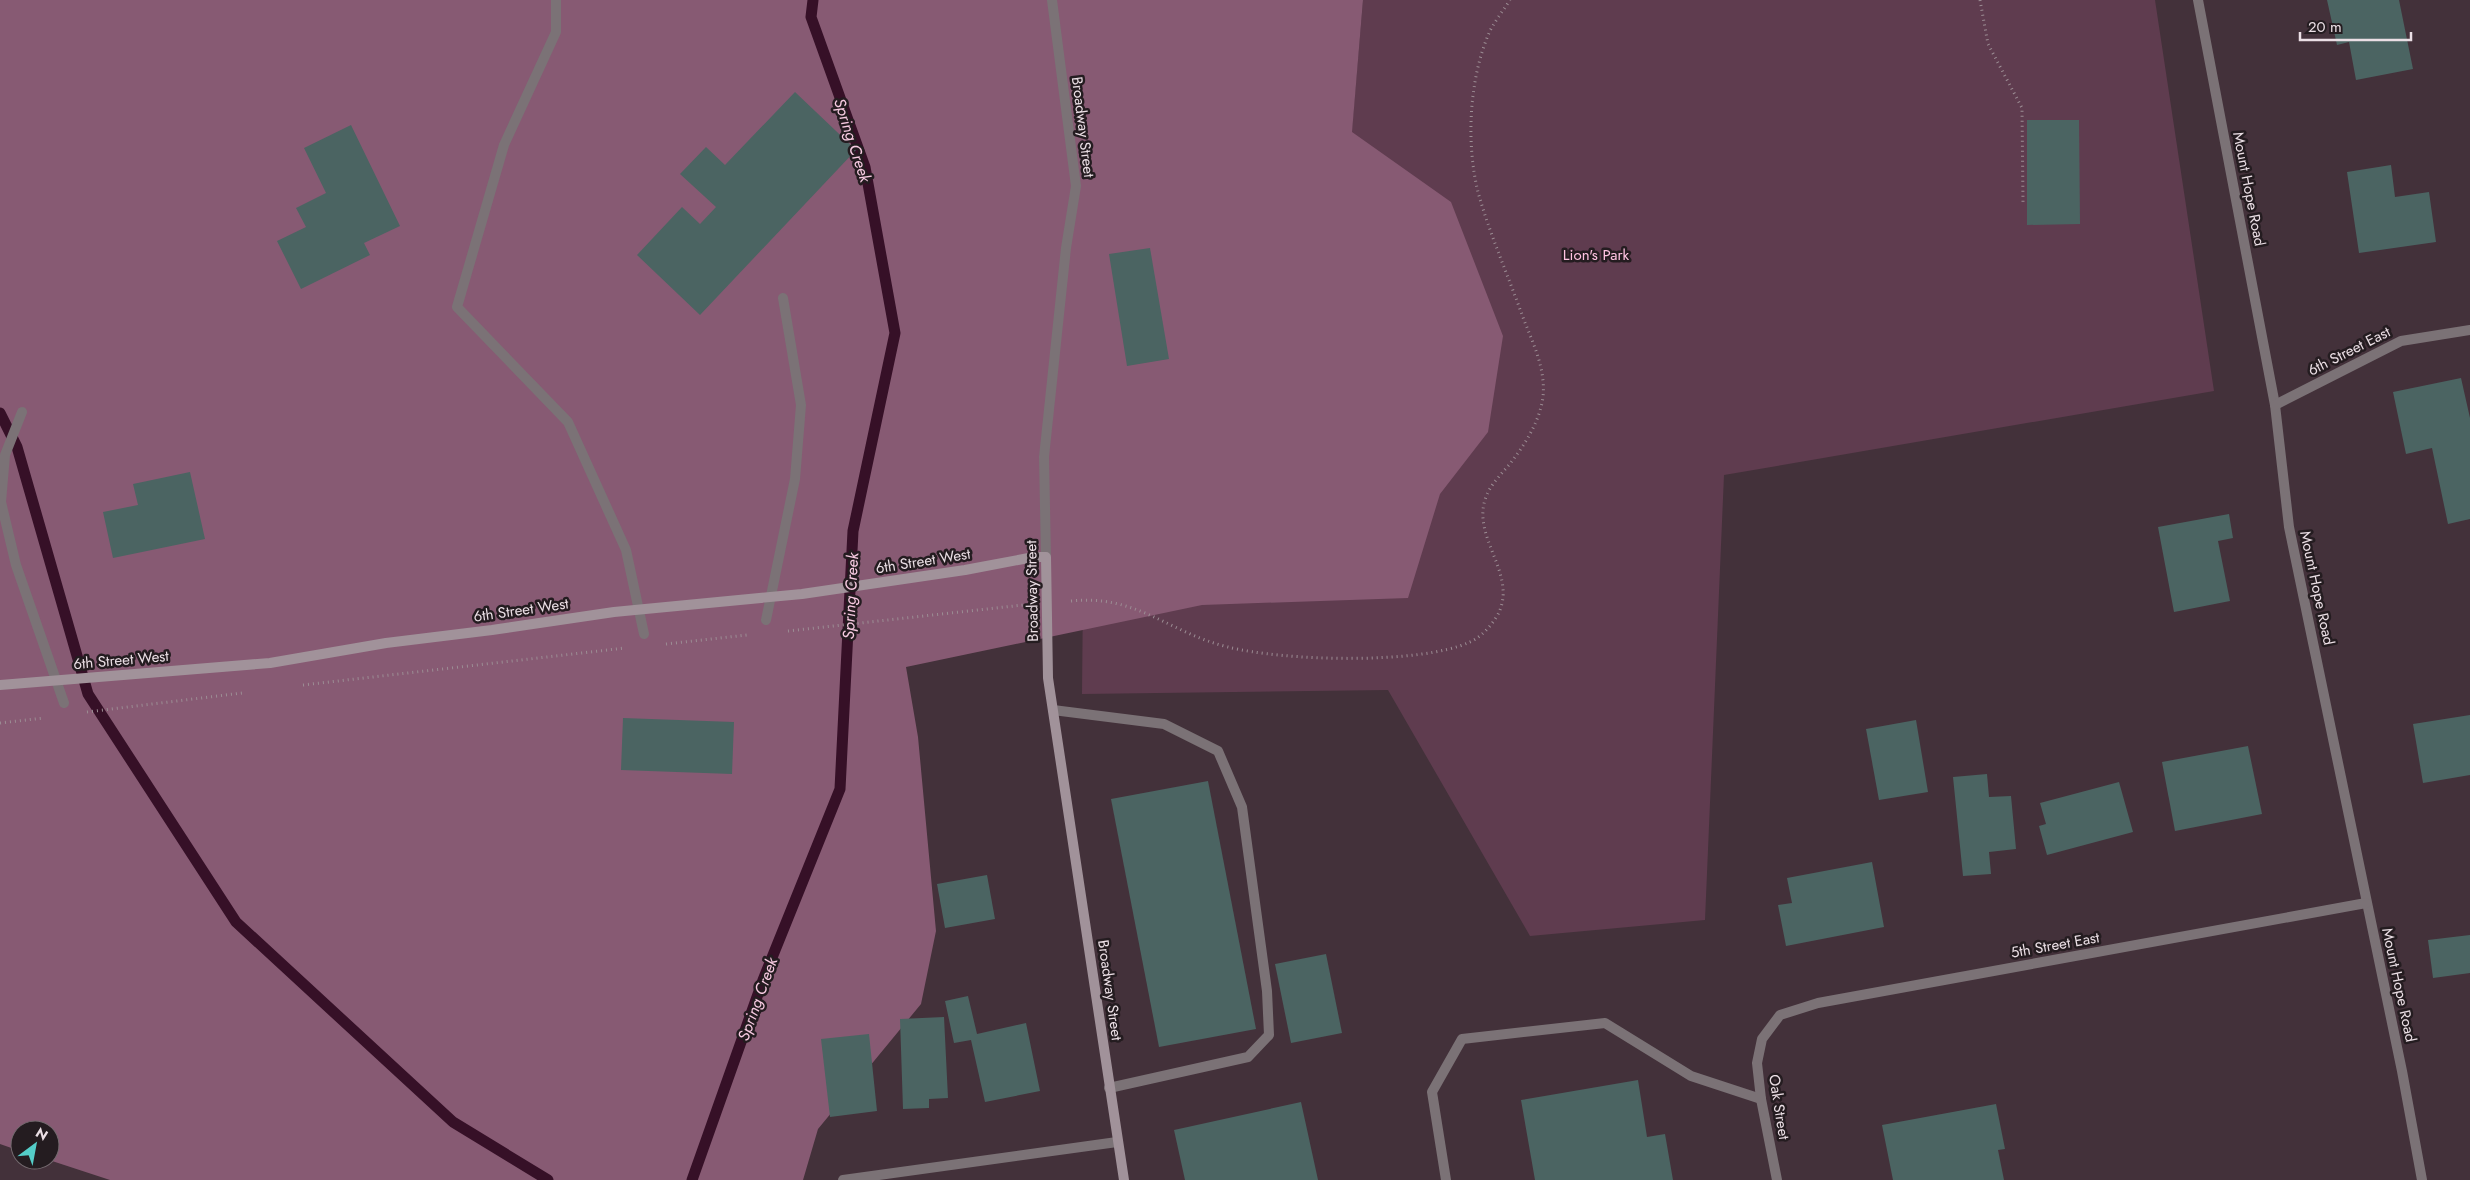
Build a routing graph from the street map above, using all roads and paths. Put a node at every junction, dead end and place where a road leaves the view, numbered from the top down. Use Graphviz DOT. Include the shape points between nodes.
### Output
graph roads {
  1 [pos="556,0"];
  2 [pos="1052,0"];
  3 [pos="1510,0"];
  4 [pos="1980,0"];
  5 [pos="2198,0"];
  6 [pos="2023,203"];
  7 [pos="783,298"];
  8 [pos="2470,330"];
  9 [pos="2276,405"];
  10 [pos="22,412"];
  11 [pos="1046,557"];
  12 [pos="771,597"];
  13 [pos="1047,603"];
  14 [pos="639,610"];
  15 [pos="766,620"];
  16 [pos="784,631"];
  17 [pos="644,634"];
  18 [pos="754,634"];
  19 [pos="665,644"];
  20 [pos="635,647"];
  21 [pos="56,680"];
  22 [pos="0,685"];
  23 [pos="296,686"];
  24 [pos="247,692"];
  25 [pos="64,703"];
  26 [pos="1053,710"];
  27 [pos="79,713"];
  28 [pos="49,717"];
  29 [pos="0,724"];
  30 [pos="2366,903"];
  31 [pos="1762,1039"];
  32 [pos="1109,1088"];
  33 [pos="1761,1099"];
  34 [pos="1117,1142"];
  35 [pos="843,1180"];
  36 [pos="1124,1180"];
  37 [pos="1446,1180"];
  38 [pos="1777,1180"];
  39 [pos="2422,1180"];
  1 -- 14 [label="street" via="556,32 504,145 457,307 568,422 626,550"];
  2 -- 11 [label="street, Broadway Street" via="1076,186 1066,248 1044,458"];
  3 -- 13 [label="path" via="1490,32 1478,70 1472,149 1478,191 1544,371 1541,410 1512,461 1494,482 1483,512 1483,530 1500,574 1501,608 1494,621 1474,641 1452,649 1395,658 1321,657 1268,654 1228,647 1134,608 1105,600 1094,598"];
  4 -- 6 [label="path" via="1988,44 2022,108"];
  5 -- 9 [label="street, Mount Hope Road"];
  7 -- 12 [label="street" via="800,405 795,479"];
  8 -- 9 [label="street, 6th Street East" via="2401,341"];
  9 -- 30 [label="street, Mount Hope Road" via="2289,527"];
  10 -- 21 [label="street" via="5,455 1,502 16,565"];
  11 -- 12 [label="street, 6th Street West"];
  11 -- 13 [label="street, Broadway Street"];
  12 -- 14 [label="street, 6th Street West"];
  12 -- 15 [label="street"];
  13 -- 16 [label="path"];
  13 -- 26 [label="street, Broadway Street" via="1048,678"];
  14 -- 17 [label="street"];
  14 -- 21 [label="street, 6th Street West" via="386,643 270,663"];
  18 -- 19 [label="path"];
  20 -- 23 [label="path"];
  21 -- 22 [label="street, 6th Street West"];
  21 -- 25 [label="street"];
  24 -- 27 [label="path"];
  26 -- 32 [label="street, Broadway Street"];
  26 -- 32 [label="street" via="1164,724 1218,751 1242,807 1267,991 1268,1035 1248,1057"];
  28 -- 29 [label="path"];
  30 -- 31 [label="street, 5th Street East" via="1818,1003 1780,1015"];
  30 -- 39 [label="street, Mount Hope Road"];
  31 -- 33 [label="street, Oak Street" via="1757,1063"];
  32 -- 34 [label="street, Broadway Street"];
  33 -- 37 [label="street" via="1692,1076 1605,1023 1462,1039 1432,1092"];
  33 -- 38 [label="street, Oak Street"];
  34 -- 35 [label="street"];
  34 -- 36 [label="street, Broadway Street"];
}
